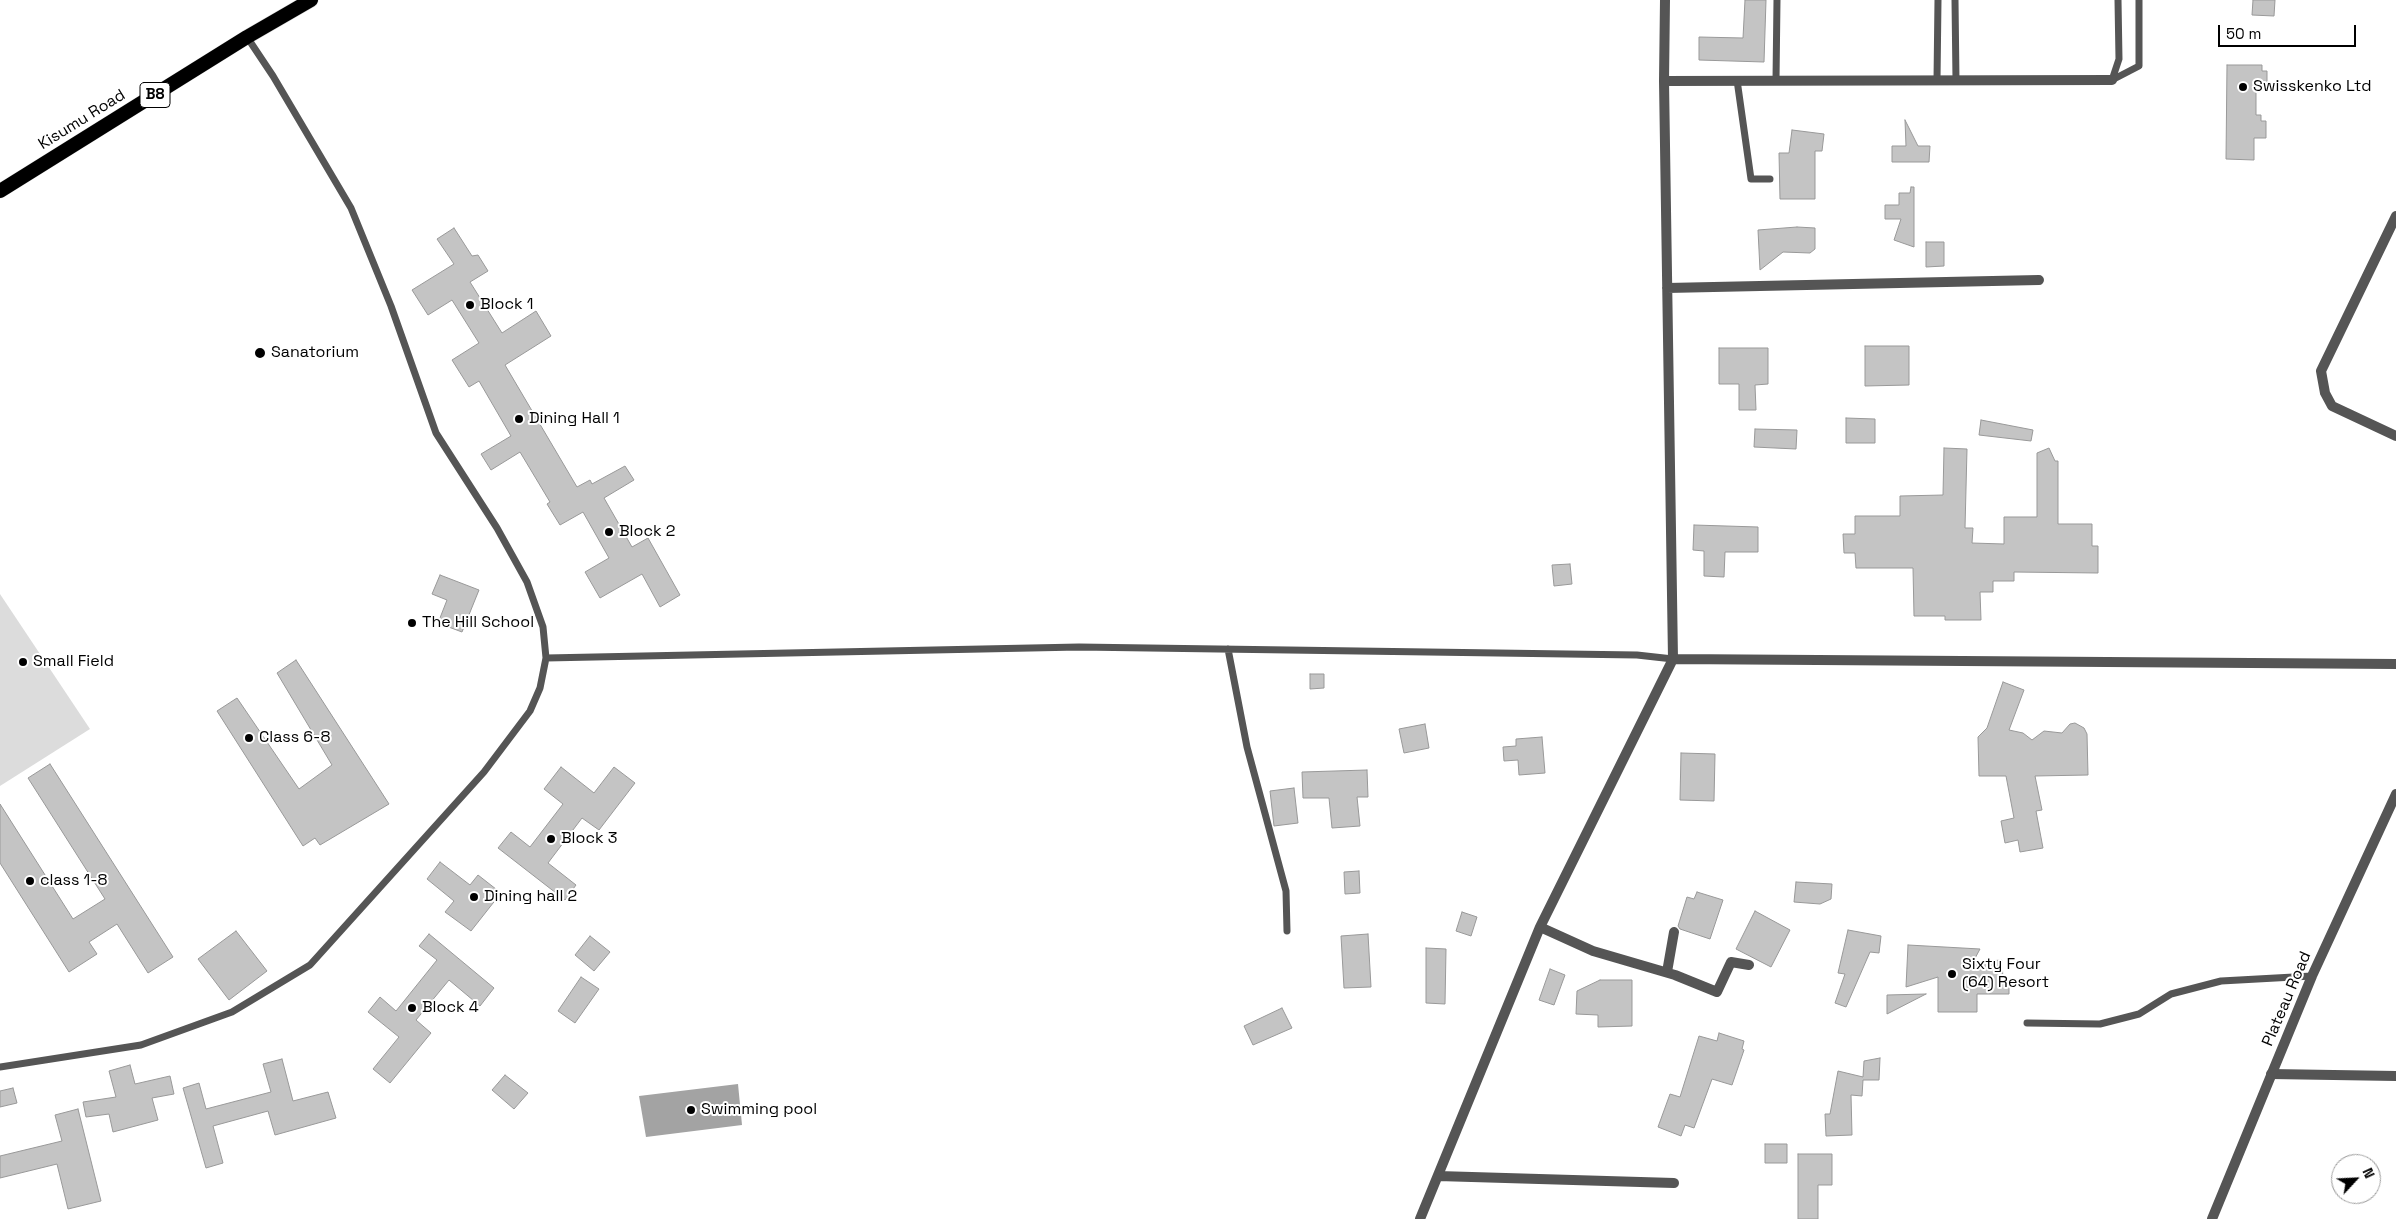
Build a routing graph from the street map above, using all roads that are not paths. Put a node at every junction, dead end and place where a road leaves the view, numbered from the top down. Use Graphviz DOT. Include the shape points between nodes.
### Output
graph roads {
  1 [pos="311,0"];
  2 [pos="1665,0"];
  3 [pos="1778,0"];
  4 [pos="1938,0"];
  5 [pos="1955,0"];
  6 [pos="2118,0"];
  7 [pos="2139,0"];
  8 [pos="247,37"];
  9 [pos="1737,80"];
  10 [pos="1776,80"];
  11 [pos="1937,80"];
  12 [pos="1956,80"];
  13 [pos="2112,80"];
  14 [pos="1664,81"];
  15 [pos="1770,179"];
  16 [pos="0,191"];
  17 [pos="2396,216"];
  18 [pos="2039,280"];
  19 [pos="1667,288"];
  20 [pos="2396,436"];
  21 [pos="1228,649"];
  22 [pos="546,658"];
  23 [pos="1673,659"];
  24 [pos="2396,664"];
  25 [pos="2396,794"];
  26 [pos="1540,927"];
  27 [pos="1288,931"];
  28 [pos="1674,932"];
  29 [pos="1749,965"];
  30 [pos="1666,972"];
  31 [pos="2312,976"];
  32 [pos="2027,1024"];
  33 [pos="0,1067"];
  34 [pos="2271,1074"];
  35 [pos="2396,1076"];
  36 [pos="1438,1176"];
  37 [pos="1674,1183"];
  38 [pos="1420,1219"];
  39 [pos="2212,1219"];
  1 -- 8 [label="highway, Kisumu Road / B8"];
  2 -- 14 [label="street"];
  3 -- 10 [label="lane"];
  4 -- 11 [label="lane"];
  5 -- 12 [label="lane"];
  6 -- 13 [label="lane" via="2118,59"];
  7 -- 13 [label="lane" via="2139,66"];
  8 -- 16 [label="highway, Kisumu Road / B8"];
  8 -- 22 [label="lane" via="351,208 391,306 436,433 497,528 527,582 543,626"];
  9 -- 10 [label="street"];
  9 -- 14 [label="street"];
  9 -- 15 [label="lane" via="1751,180"];
  10 -- 11 [label="street"];
  11 -- 12 [label="street"];
  12 -- 13 [label="street"];
  14 -- 19 [label="street"];
  17 -- 20 [label="street" via="2321,372 2325,393 2332,406"];
  18 -- 19 [label="street"];
  19 -- 23 [label="street"];
  21 -- 22 [label="lane" via="1069,647"];
  21 -- 23 [label="lane" via="1637,655"];
  21 -- 27 [label="lane" via="1247,747 1286,890"];
  22 -- 33 [label="lane" via="540,688 530,711 484,772 310,965 232,1012 141,1045"];
  23 -- 24 [label="street"];
  23 -- 26 [label="street"];
  25 -- 31 [label="street, Plateau Road"];
  26 -- 30 [label="street" via="1593,951"];
  26 -- 36 [label="street"];
  28 -- 30 [label="street"];
  29 -- 30 [label="street" via="1731,962 1717,992"];
  31 -- 32 [label="lane" via="2220,981 2171,994 2139,1014 2100,1024"];
  31 -- 34 [label="street, Plateau Road"];
  34 -- 35 [label="street"];
  34 -- 39 [label="street, Plateau Road"];
  36 -- 37 [label="street"];
  36 -- 38 [label="street"];
}
